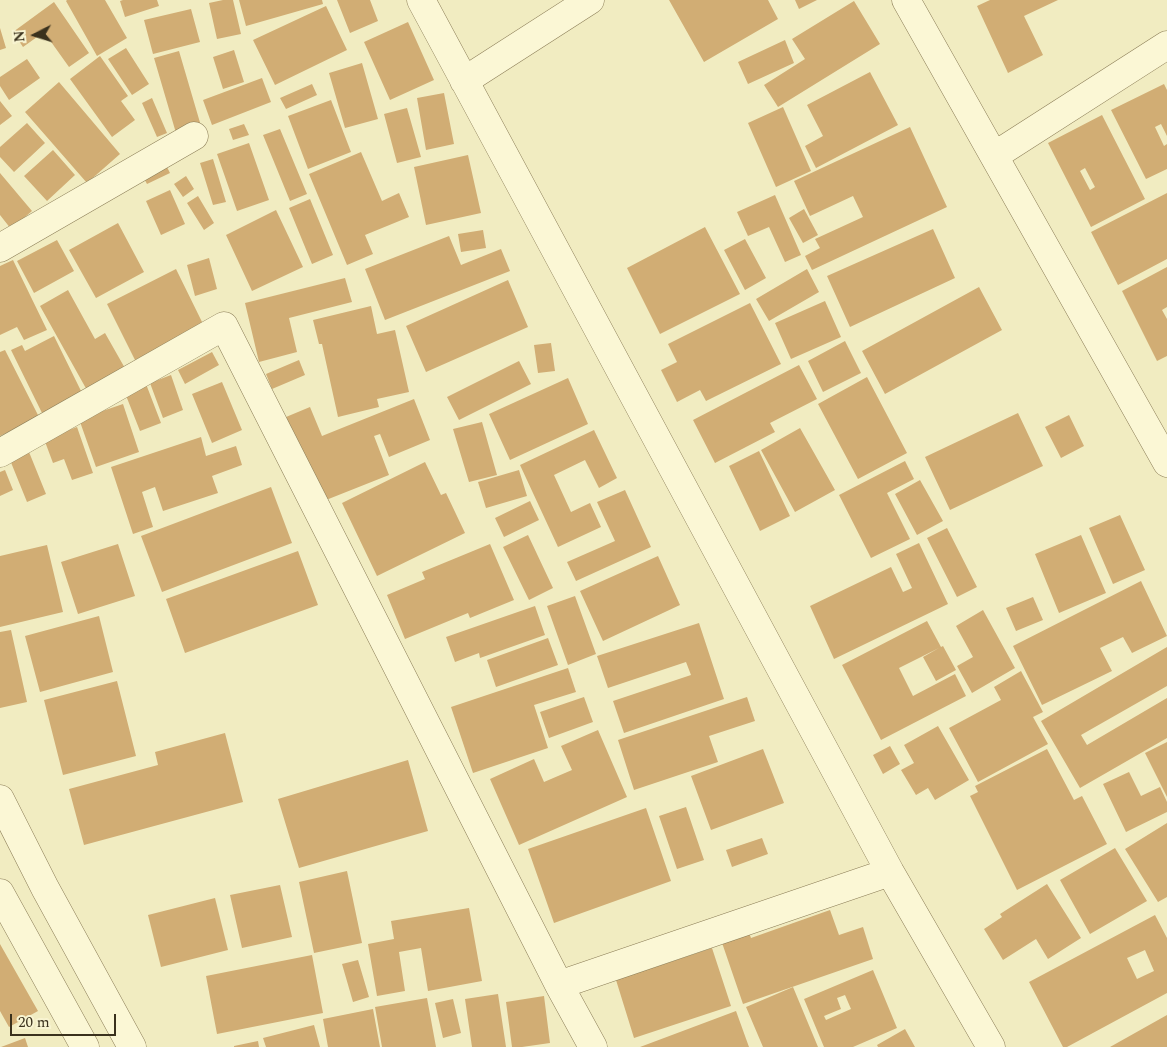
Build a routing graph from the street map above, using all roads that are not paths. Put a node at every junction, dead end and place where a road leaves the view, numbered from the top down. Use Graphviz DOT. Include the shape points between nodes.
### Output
graph roads {
  1 [pos="421,0"];
  2 [pos="590,0"];
  3 [pos="906,0"];
  4 [pos="1167,45"];
  5 [pos="464,81"];
  6 [pos="194,136"];
  7 [pos="994,156"];
  8 [pos="0,248"];
  9 [pos="0,453"];
  10 [pos="1167,463"];
  11 [pos="0,799"];
  12 [pos="890,872"];
  13 [pos="0,893"];
  14 [pos="559,985"];
  15 [pos="85,1047"];
  16 [pos="132,1047"];
  17 [pos="593,1047"];
  18 [pos="990,1047"];
  1 -- 5 [label="street"];
  2 -- 5 [label="street"];
  3 -- 7 [label="street"];
  4 -- 7 [label="street"];
  5 -- 12 [label="street"];
  6 -- 8 [label="street"];
  7 -- 10 [label="street"];
  9 -- 14 [label="street" via="224,326"];
  11 -- 16 [label="street"];
  12 -- 14 [label="street"];
  12 -- 18 [label="street"];
  13 -- 15 [label="street"];
  14 -- 17 [label="street"];
}
